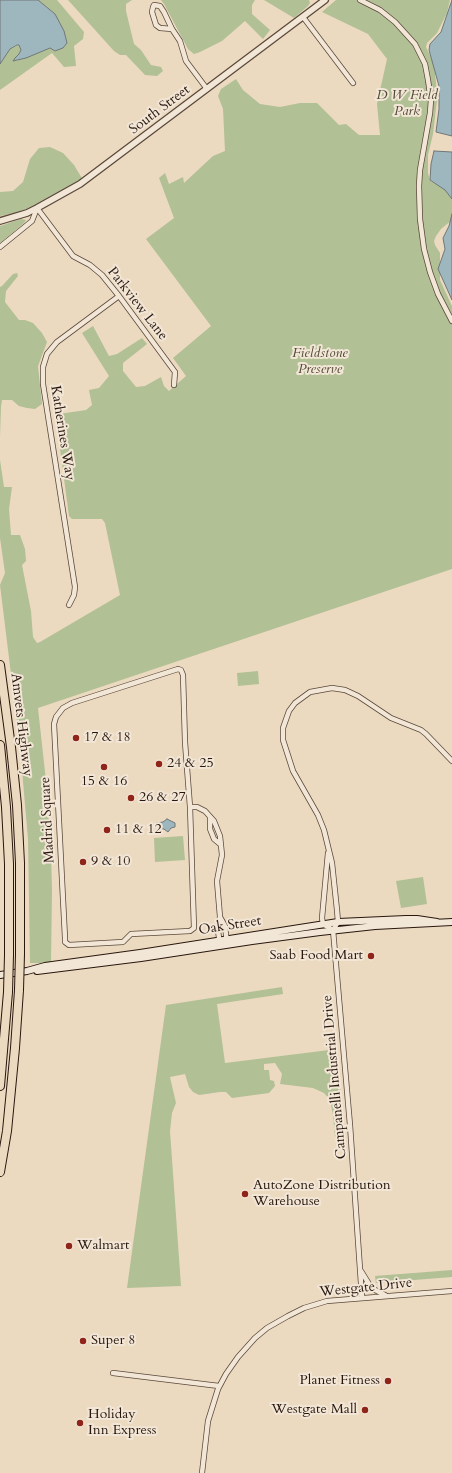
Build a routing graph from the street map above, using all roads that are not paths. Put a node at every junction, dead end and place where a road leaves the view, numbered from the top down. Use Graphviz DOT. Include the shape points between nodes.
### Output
graph roads {
  1 [pos="325,0"];
  2 [pos="360,0"];
  3 [pos="303,17"];
  4 [pos="172,29"];
  5 [pos="353,83"];
  6 [pos="207,89"];
  7 [pos="37,208"];
  8 [pos="0,221"];
  9 [pos="0,248"];
  10 [pos="118,296"];
  11 [pos="452,321"];
  12 [pos="174,385"];
  13 [pos="69,606"];
  14 [pos="0,665"];
  15 [pos="0,745"];
  16 [pos="452,761"];
  17 [pos="190,808"];
  18 [pos="328,851"];
  19 [pos="220,917"];
  20 [pos="338,922"];
  21 [pos="437,922"];
  22 [pos="452,922"];
  23 [pos="323,924"];
  24 [pos="333,930"];
  25 [pos="227,942"];
  26 [pos="220,943"];
  27 [pos="0,975"];
  28 [pos="0,1086"];
  29 [pos="0,1172"];
  30 [pos="360,1269"];
  31 [pos="452,1291"];
  32 [pos="386,1296"];
  33 [pos="362,1298"];
  34 [pos="113,1373"];
  35 [pos="219,1386"];
  36 [pos="202,1473"];
  1 -- 3 [label="street, South Street"];
  2 -- 11 [label="street" via="385,14 405,31 419,51 426,68 431,100 419,174 420,219 430,272"];
  3 -- 5 [label="street"];
  3 -- 6 [label="street, South Street"];
  4 -- 4 [label="street" via="160,6 154,5 152,12 156,25"];
  4 -- 6 [label="street" via="180,41 186,61"];
  6 -- 7 [label="street, South Street" via="80,184"];
  7 -- 8 [label="street, South Street"];
  7 -- 9 [label="street" via="32,221"];
  7 -- 10 [label="street, Parkview Lane" via="73,256 102,275"];
  10 -- 12 [label="street, Parkview Lane" via="175,372"];
  10 -- 13 [label="street, Katherines Way" via="57,342 47,354 43,367 43,384 75,587"];
  14 -- 29 [label="highway, Amvets Highway, bridge" via="11,740 20,863 19,990 10,1101"];
  15 -- 28 [label="highway, Amvets Highway, bridge" via="9,857 8,992"];
  16 -- 18 [label="street" via="421,730 391,718 349,691 321,689 301,697 289,711 283,728 283,740 293,771 318,815"];
  17 -- 17 [label="street, Madrid Square" via="181,670 72,703 59,712 54,724 64,938 67,944 119,942 125,941 131,934 193,930"];
  17 -- 19 [label="street" via="202,808 217,826 220,836 222,855 217,881"];
  18 -- 20 [label="street" via="332,863"];
  18 -- 23 [label="street"];
  19 -- 25 [label="street" via="225,926"];
  19 -- 26 [label="street"];
  20 -- 21 [label="main road, Oak Street" via="417,919"];
  20 -- 23 [label="main road, Oak Street"];
  20 -- 24 [label="street"];
  21 -- 22 [label="main road, Oak Street"];
  21 -- 24 [label="main road, Oak Street"];
  23 -- 24 [label="street"];
  23 -- 25 [label="main road, Oak Street"];
  24 -- 25 [label="main road, Oak Street"];
  24 -- 30 [label="street, Campanelli Industrial Drive"];
  25 -- 26 [label="main road, Oak Street"];
  26 -- 27 [label="main road, Oak Street" via="76,967"];
  30 -- 32 [label="street, Campanelli Industrial Drive" via="369,1284"];
  30 -- 33 [label="street, Campanelli Industrial Drive"];
  31 -- 32 [label="street, Westgate Drive"];
  32 -- 33 [label="street, Westgate Drive"];
  33 -- 35 [label="street, Westgate Drive" via="318,1304 278,1321 248,1346 230,1367"];
  34 -- 35 [label="street"];
  35 -- 36 [label="street, Westgate Drive" via="208,1421"];
}
